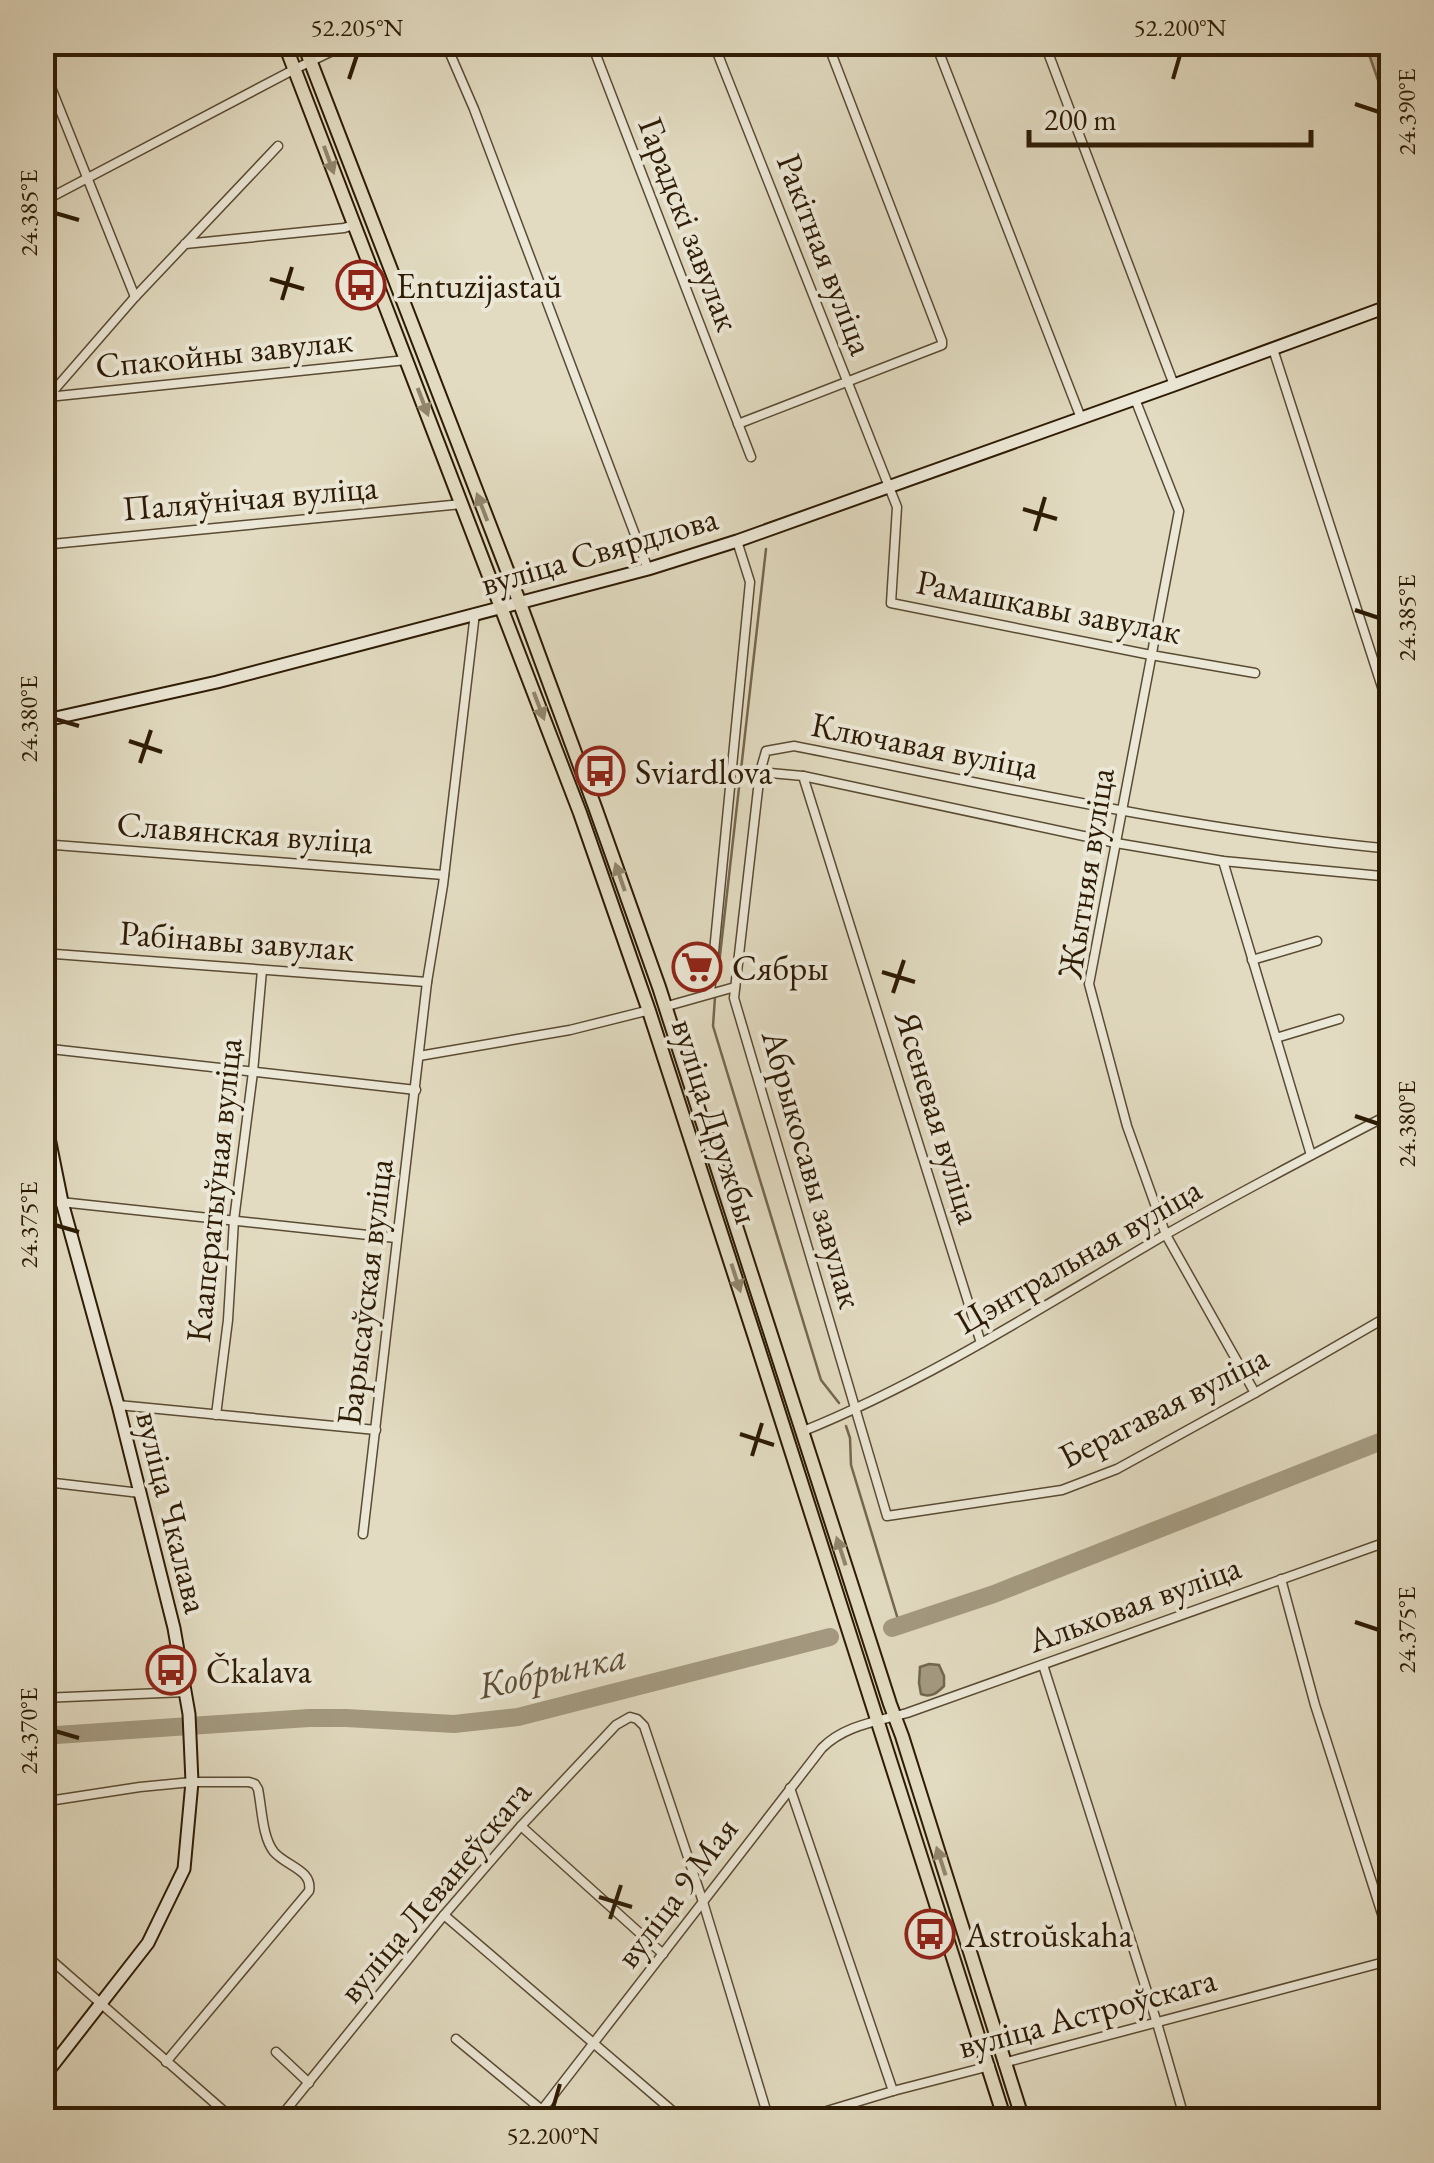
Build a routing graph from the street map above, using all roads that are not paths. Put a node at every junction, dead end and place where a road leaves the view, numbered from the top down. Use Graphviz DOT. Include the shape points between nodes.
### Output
graph roads {
  1 [pos="284,42"];
  2 [pos="303,42"];
  3 [pos="351,42"];
  4 [pos="445,42"];
  5 [pos="591,42"];
  6 [pos="713,42"];
  7 [pos="827,42"];
  8 [pos="935,42"];
  9 [pos="1044,42"];
  10 [pos="310,62"];
  11 [pos="42,65"];
  12 [pos="294,69"];
  13 [pos="278,146"];
  14 [pos="88,179"];
  15 [pos="42,202"];
  16 [pos="353,225"];
  17 [pos="185,244"];
  18 [pos="135,297"];
  19 [pos="1392,305"];
  20 [pos="1273,348"];
  21 [pos="406,360"];
  22 [pos="846,382"];
  23 [pos="1174,385"];
  24 [pos="1135,399"];
  25 [pos="45,401"];
  26 [pos="1081,418"];
  27 [pos="738,424"];
  28 [pos="751,457"];
  29 [pos="887,486"];
  30 [pos="462,504"];
  31 [pos="737,540"];
  32 [pos="42,545"];
  33 [pos="648,569"];
  34 [pos="519,601"];
  35 [pos="500,606"];
  36 [pos="476,613"];
  37 [pos="1152,655"];
  38 [pos="1255,672"];
  39 [pos="552,696"];
  40 [pos="1392,718"];
  41 [pos="42,721"];
  42 [pos="760,772"];
  43 [pos="802,776"];
  44 [pos="1122,811"];
  45 [pos="1116,843"];
  46 [pos="42,844"];
  47 [pos="1392,849"];
  48 [pos="1223,861"];
  49 [pos="444,876"];
  50 [pos="1392,877"];
  51 [pos="615,912"];
  52 [pos="1317,941"];
  53 [pos="42,954"];
  54 [pos="1252,960"];
  55 [pos="262,970"];
  56 [pos="428,982"];
  57 [pos="735,987"];
  58 [pos="710,992"];
  59 [pos="664,1006"];
  60 [pos="648,1011"];
  61 [pos="1339,1019"];
  62 [pos="1276,1038"];
  63 [pos="42,1048"];
  64 [pos="420,1056"];
  65 [pos="252,1072"];
  66 [pos="416,1090"];
  67 [pos="42,1103"];
  68 [pos="696,1104"];
  69 [pos="1392,1113"];
  70 [pos="1311,1155"];
  71 [pos="42,1200"];
  72 [pos="62,1202"];
  73 [pos="234,1220"];
  74 [pos="1166,1235"];
  75 [pos="396,1238"];
  76 [pos="1392,1314"];
  77 [pos="757,1344"];
  78 [pos="981,1344"];
  79 [pos="1254,1393"];
  80 [pos="118,1405"];
  81 [pos="855,1409"];
  82 [pos="216,1415"];
  83 [pos="376,1430"];
  84 [pos="803,1432"];
  85 [pos="788,1437"];
  86 [pos="44,1482"];
  87 [pos="140,1493"];
  88 [pos="42,1504"];
  89 [pos="887,1516"];
  90 [pos="363,1534"];
  91 [pos="1392,1540"];
  92 [pos="1281,1579"];
  93 [pos="850,1631"];
  94 [pos="1043,1666"];
  95 [pos="186,1692"];
  96 [pos="42,1698"];
  97 [pos="895,1716"];
  98 [pos="878,1722"];
  99 [pos="192,1782"];
  100 [pos="790,1788"];
  101 [pos="42,1802"];
  102 [pos="927,1820"];
  103 [pos="521,1826"];
  104 [pos="703,1902"];
  105 [pos="444,1915"];
  106 [pos="1392,1945"];
  107 [pos="42,1952"];
  108 [pos="663,1954"];
  109 [pos="1392,1960"];
  110 [pos="956,1965"];
  111 [pos="101,2005"];
  112 [pos="1156,2023"];
  113 [pos="456,2039"];
  114 [pos="594,2044"];
  115 [pos="276,2052"];
  116 [pos="166,2062"];
  117 [pos="1004,2062"];
  118 [pos="987,2067"];
  119 [pos="42,2079"];
  120 [pos="309,2082"];
  121 [pos="893,2092"];
  122 [pos="542,2110"];
  123 [pos="234,2120"];
  124 [pos="278,2120"];
  125 [pos="534,2120"];
  126 [pos="554,2120"];
  127 [pos="683,2120"];
  128 [pos="769,2120"];
  129 [pos="797,2120"];
  130 [pos="1006,2120"];
  131 [pos="1020,2120"];
  132 [pos="1185,2120"];
  1 -- 12 [label="main road, вуліца Дружбы"];
  2 -- 10 [label="main road, вуліца Дружбы"];
  3 -- 10 [label="street"];
  4 -- 33 [label="street"];
  5 -- 27 [label="street, Гарадскі завулак"];
  6 -- 22 [label="street, Ракітная вуліца"];
  7 -- 22 [label="street" via="942,340"];
  8 -- 26 [label="street"];
  9 -- 23 [label="street"];
  10 -- 12 [label="street"];
  34 -- 10 [label="main road, вуліца Дружбы, one-way"];
  11 -- 14 [label="street"];
  12 -- 14 [label="street"];
  12 -- 16 [label="main road, вуліца Дружбы, one-way"];
  13 -- 17 [label="street"];
  14 -- 15 [label="street"];
  14 -- 18 [label="street"];
  16 -- 17 [label="street"];
  16 -- 21 [label="main road, вуліца Дружбы"];
  17 -- 18 [label="street"];
  18 -- 25 [label="street"];
  19 -- 20 [label="main road, вуліца Свярдлова"];
  20 -- 23 [label="main road, вуліца Свярдлова"];
  20 -- 40 [label="street"];
  21 -- 25 [label="street, Спакойны завулак"];
  21 -- 30 [label="main road, вуліца Дружбы, one-way"];
  22 -- 27 [label="street"];
  22 -- 29 [label="street, Ракітная вуліца"];
  23 -- 24 [label="main road, вуліца Свярдлова"];
  24 -- 26 [label="main road, вуліца Свярдлова"];
  24 -- 37 [label="street, Жытняя вуліца" via="1179,512"];
  26 -- 29 [label="main road, вуліца Свярдлова"];
  27 -- 28 [label="street, Гарадскі завулак"];
  29 -- 31 [label="main road, вуліца Свярдлова"];
  29 -- 37 [label="street, Рамашкавы завулак" via="897,507 891,603"];
  30 -- 32 [label="street, Паляўнічая вуліца"];
  30 -- 34 [label="main road" via="505,596"];
  30 -- 35 [label="main road, вуліца Дружбы"];
  31 -- 33 [label="main road, вуліца Свярдлова"];
  31 -- 58 [label="street" via="750,582"];
  33 -- 34 [label="main road, вуліца Свярдлова"];
  34 -- 35 [label="main road, вуліца Свярдлова"];
  34 -- 39 [label="main road, вуліца Дружбы"];
  35 -- 36 [label="main road, вуліца Свярдлова"];
  35 -- 39 [label="main road" via="514,614"];
  35 -- 51 [label="main road, вуліца Дружбы, one-way"];
  36 -- 41 [label="main road, вуліца Свярдлова"];
  36 -- 49 [label="street, Барысаўская вуліца"];
  37 -- 38 [label="street, Рамашкавы завулак"];
  37 -- 44 [label="street, Жытняя вуліца"];
  59 -- 39 [label="main road, вуліца Дружбы, one-way"];
  42 -- 43 [label="street"];
  42 -- 44 [label="street, Ключавая вуліца" via="766,751 794,746"];
  42 -- 57 [label="street, Абрыкосавы завулак"];
  43 -- 45 [label="street, Ключавая вуліца"];
  43 -- 78 [label="street, Ясеневая вуліца"];
  44 -- 45 [label="street, Жытняя вуліца"];
  44 -- 47 [label="street, Ключавая вуліца"];
  45 -- 48 [label="street, Ключавая вуліца"];
  45 -- 74 [label="street, Жытняя вуліца" via="1089,984 1127,1126"];
  46 -- 49 [label="street, Славянская вуліца"];
  48 -- 50 [label="street, Ключавая вуліца"];
  48 -- 54 [label="street"];
  49 -- 56 [label="street, Барысаўская вуліца"];
  51 -- 59 [label="main road" via="650,999"];
  51 -- 60 [label="main road, вуліца Дружбы"];
  52 -- 54 [label="street"];
  53 -- 55 [label="street, Рабінавы завулак"];
  54 -- 62 [label="street"];
  55 -- 56 [label="street, Рабінавы завулак"];
  55 -- 65 [label="street, Кааператыўная вуліца"];
  56 -- 64 [label="street, Барысаўская вуліца"];
  57 -- 58 [label="street"];
  57 -- 81 [label="street, Абрыкосавы завулак"];
  58 -- 59 [label="street"];
  59 -- 60 [label="street"];
  59 -- 68 [label="main road, вуліца Дружбы"];
  60 -- 64 [label="street"];
  60 -- 68 [label="main road" via="660,1016"];
  60 -- 77 [label="main road, вуліца Дружбы, one-way"];
  61 -- 62 [label="street"];
  62 -- 70 [label="street"];
  63 -- 65 [label="street"];
  64 -- 66 [label="street, Барысаўская вуліца"];
  65 -- 66 [label="street"];
  65 -- 73 [label="street, Кааператыўная вуліца"];
  66 -- 75 [label="street, Барысаўская вуліца"];
  67 -- 72 [label="main road, вуліца Чкалава"];
  68 -- 84 [label="main road, вуліца Дружбы"];
  69 -- 70 [label="street, Цэнтральная вуліца"];
  70 -- 74 [label="street, Цэнтральная вуліца"];
  71 -- 72 [label="street"];
  72 -- 73 [label="street"];
  72 -- 80 [label="main road, вуліца Чкалава"];
  73 -- 75 [label="street"];
  73 -- 82 [label="street, Кааператыўная вуліца"];
  74 -- 78 [label="street, Цэнтральная вуліца"];
  74 -- 79 [label="street, Жытняя вуліца"];
  75 -- 83 [label="street, Барысаўская вуліца"];
  76 -- 79 [label="street, Берагавая вуліца"];
  77 -- 84 [label="main road" via="787,1422"];
  77 -- 85 [label="main road, вуліца Дружбы"];
  78 -- 81 [label="street, Цэнтральная вуліца"];
  79 -- 89 [label="street, Берагавая вуліца" via="1117,1469 1062,1490"];
  80 -- 82 [label="street"];
  80 -- 87 [label="main road, вуліца Чкалава"];
  81 -- 84 [label="street, Цэнтральная вуліца"];
  81 -- 89 [label="street, Абрыкосавы завулак"];
  82 -- 83 [label="street"];
  83 -- 90 [label="street, Барысаўская вуліца"];
  84 -- 85 [label="street, Цэнтральная вуліца"];
  97 -- 84 [label="main road, вуліца Дружбы, one-way"];
  85 -- 93 [label="main road, вуліца Дружбы"];
  86 -- 87 [label="street"];
  86 -- 88 [label="street"];
  87 -- 95 [label="main road, вуліца Чкалава"];
  91 -- 92 [label="street, Альховая вуліца"];
  92 -- 94 [label="street, Альховая вуліца"];
  92 -- 106 [label="street"];
  93 -- 97 [label="main road" via="879,1708"];
  93 -- 98 [label="main road, вуліца Дружбы"];
  94 -- 97 [label="street, Альховая вуліца"];
  94 -- 112 [label="street"];
  95 -- 96 [label="street"];
  95 -- 99 [label="main road, вуліца Чкалава"];
  97 -- 98 [label="street, Альховая вуліца"];
  97 -- 102 [label="main road, вуліца Дружбы"];
  98 -- 100 [label="street, вуліца 9 Мая" via="834,1736"];
  98 -- 102 [label="main road" via="892,1728"];
  98 -- 110 [label="main road, вуліца Дружбы"];
  99 -- 101 [label="street"];
  99 -- 111 [label="main road, вуліца Чкалава" via="184,1868 148,1943"];
  99 -- 116 [label="street" via="255,1784 268,1840 311,1884"];
  100 -- 104 [label="street, вуліца 9 Мая"];
  100 -- 121 [label="street"];
  117 -- 102 [label="main road, вуліца Дружбы, one-way"];
  103 -- 104 [label="street, вуліца Леванеўскага" via="623,1720 637,1719"];
  103 -- 105 [label="street, вуліца Леванеўскага"];
  103 -- 108 [label="street"];
  104 -- 108 [label="street, вуліца 9 Мая"];
  104 -- 128 [label="street"];
  105 -- 114 [label="street"];
  105 -- 120 [label="street, вуліца Леванеўскага"];
  107 -- 111 [label="street"];
  108 -- 114 [label="street, вуліца 9 Мая"];
  109 -- 112 [label="street, вуліца Астроўскага"];
  110 -- 117 [label="main road" via="991,2054"];
  110 -- 118 [label="main road, вуліца Дружбы"];
  111 -- 116 [label="street"];
  111 -- 119 [label="main road, вуліца Чкалава"];
  112 -- 117 [label="street, вуліца Астроўскага"];
  112 -- 132 [label="street"];
  113 -- 122 [label="street"];
  114 -- 122 [label="street, вуліца 9 Мая"];
  114 -- 127 [label="street"];
  115 -- 120 [label="street"];
  116 -- 123 [label="street"];
  117 -- 118 [label="street, вуліца Астроўскага"];
  117 -- 131 [label="main road, вуліца Дружбы"];
  118 -- 121 [label="street, вуліца Астроўскага"];
  118 -- 130 [label="main road, вуліца Дружбы"];
  118 -- 131 [label="main road" via="1000,2074"];
  120 -- 124 [label="street, вуліца Леванеўскага"];
  121 -- 129 [label="street, вуліца Астроўскага"];
  122 -- 125 [label="street, вуліца 9 Мая"];
  122 -- 126 [label="street"];
}
